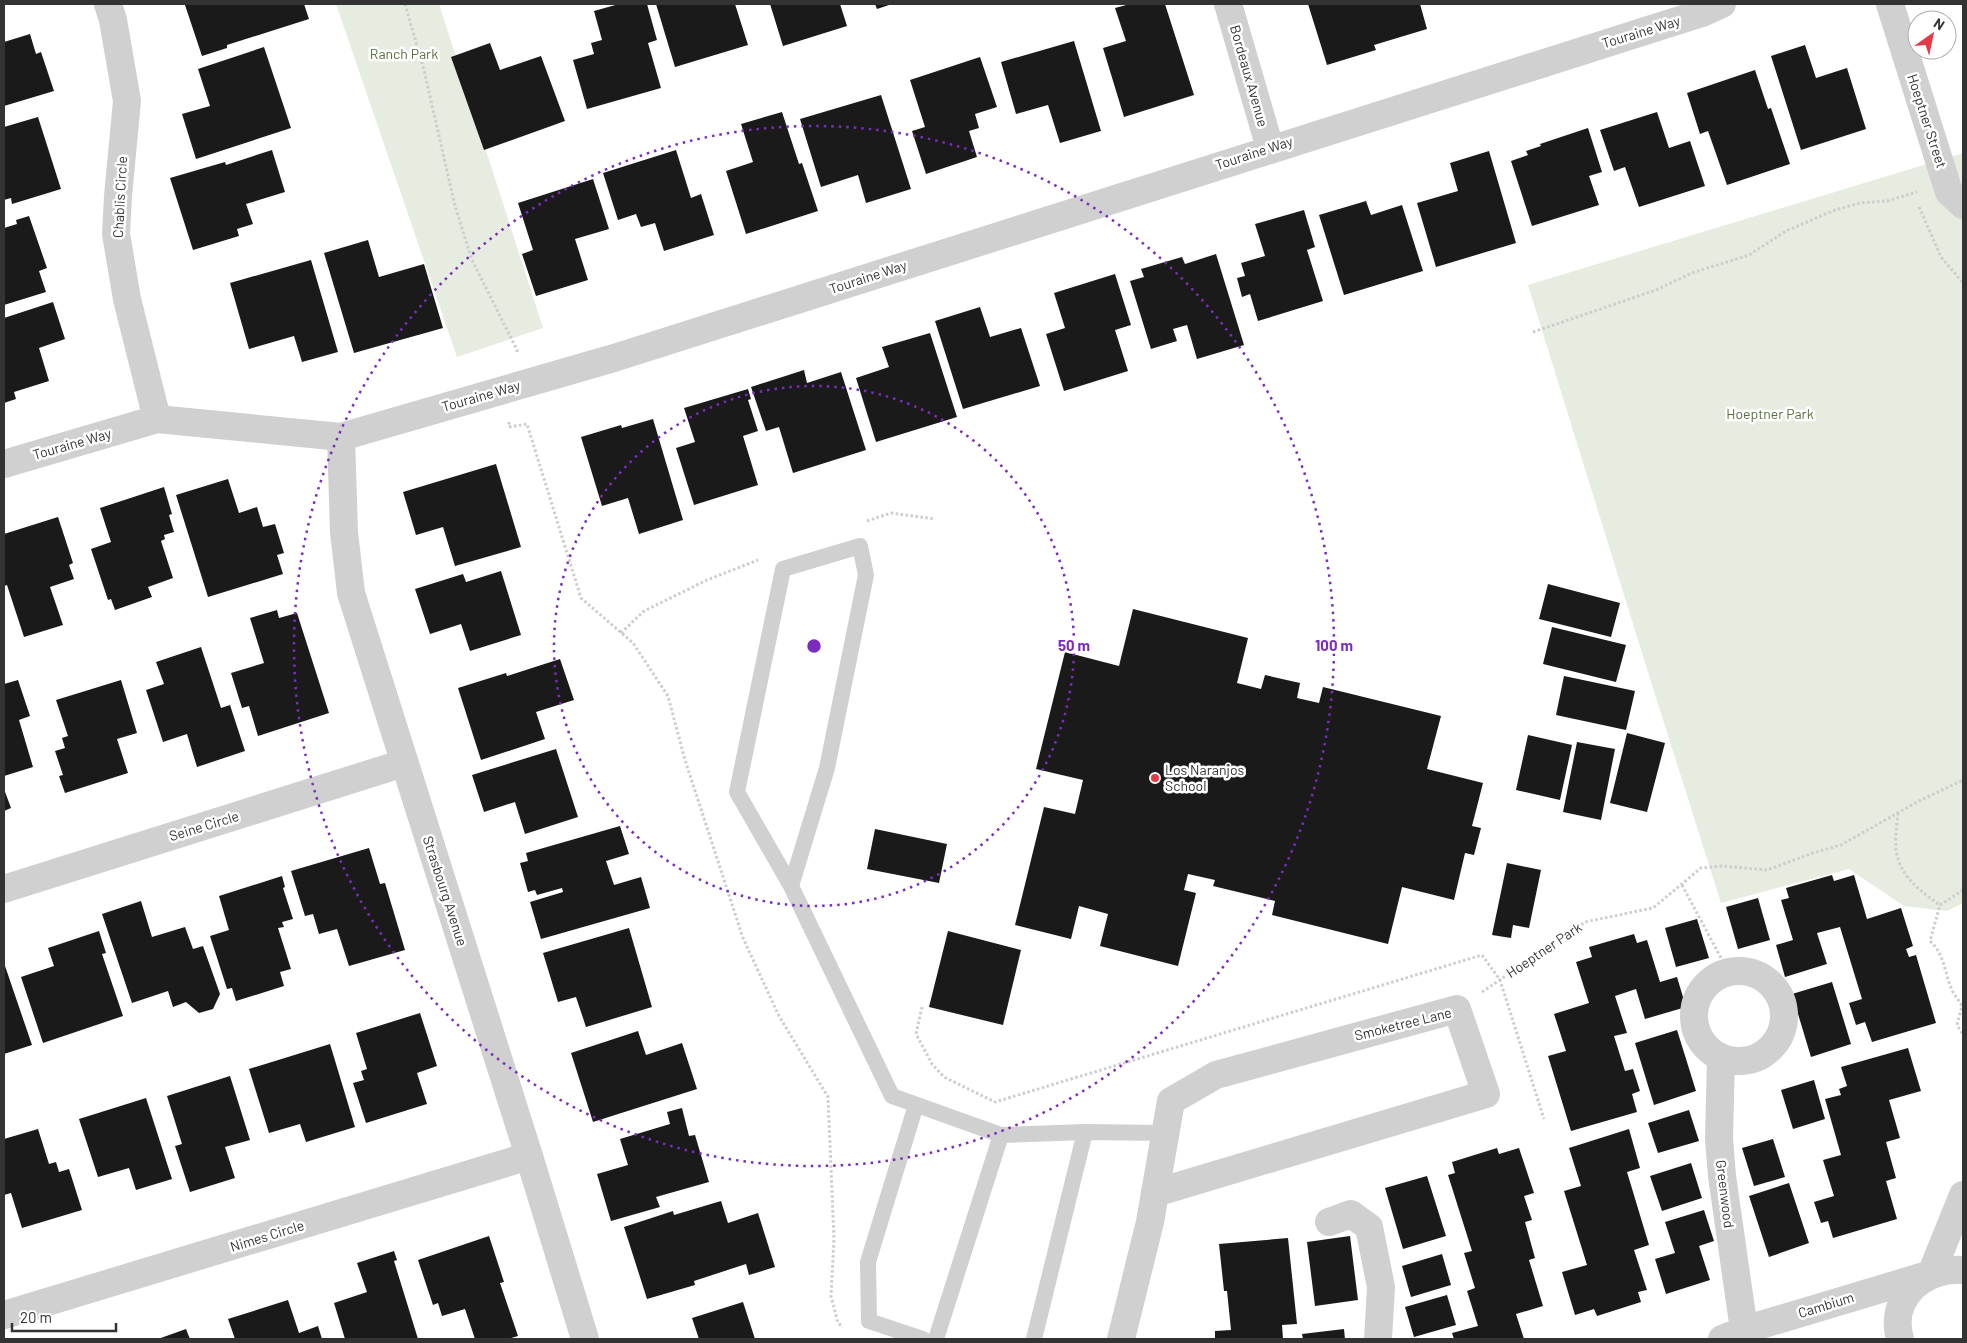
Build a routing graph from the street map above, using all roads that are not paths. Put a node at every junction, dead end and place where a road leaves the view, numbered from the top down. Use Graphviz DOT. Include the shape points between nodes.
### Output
graph roads {
  1 [pos="108,4"];
  2 [pos="1228,4"];
  3 [pos="1890,4"];
  4 [pos="1708,7"];
  5 [pos="1270,148"];
  6 [pos="1963,205"];
  7 [pos="156,419"];
  8 [pos="341,437"];
  9 [pos="4,464"];
  10 [pos="404,763"];
  11 [pos="791,886"];
  12 [pos="4,889"];
  13 [pos="1720,1057"];
  14 [pos="916,1105"];
  15 [pos="1085,1132"];
  16 [pos="1166,1133"];
  17 [pos="1000,1135"];
  18 [pos="529,1156"];
  19 [pos="1156,1193"];
  20 [pos="1963,1195"];
  21 [pos="1329,1222"];
  22 [pos="1963,1270"];
  23 [pos="1931,1274"];
  24 [pos="4,1315"];
  25 [pos="1733,1335"];
  26 [pos="585,1339"];
  27 [pos="923,1339"];
  28 [pos="936,1339"];
  29 [pos="1034,1339"];
  30 [pos="1121,1339"];
  31 [pos="1378,1339"];
  32 [pos="1900,1339"];
  1 -- 7 [label="street, Chablis Circle" via="127,101 116,234 127,299"];
  2 -- 5 [label="street, Bordeaux Avenue"];
  3 -- 6 [label="street, Hoeptner Street" via="1950,192"];
  4 -- 5 [label="street, Touraine Way"];
  5 -- 8 [label="street, Touraine Way" via="614,358"];
  7 -- 8 [label="street, Touraine Way"];
  7 -- 9 [label="street, Touraine Way"];
  8 -- 10 [label="street, Strasbourg Avenue" via="350,593"];
  10 -- 12 [label="street, Seine Circle"];
  10 -- 18 [label="street, Strasbourg Avenue"];
  11 -- 11 [label="lane" via="829,758 866,575 860,546 783,569 737,792"];
  11 -- 14 [label="lane" via="892,1096"];
  13 -- 13 [label="street" via="1752,1060 1766,1053 1783,1028 1784,1012 1780,998 1759,976 1729,973 1716,978 1698,998 1695,1012 1700,1038 1709,1050"];
  13 -- 25 [label="street, Greenwood" via="1719,1139"];
  14 -- 17 [label="lane"];
  14 -- 27 [label="lane" via="868,1262 869,1321"];
  15 -- 16 [label="lane"];
  15 -- 17 [label="lane"];
  15 -- 29 [label="lane"];
  16 -- 19 [label="street, Smoketree Lane"];
  16 -- 19 [label="street, Smoketree Lane" via="1171,1100 1216,1075 1457,1009 1486,1094"];
  17 -- 28 [label="lane"];
  18 -- 24 [label="street, Nimes Circle"];
  18 -- 26 [label="street, Strasbourg Avenue"];
  19 -- 30 [label="street, Smoketree Lane"];
  20 -- 23 [label="street"];
  21 -- 31 [label="street" via="1351,1214 1369,1226 1380,1287"];
  22 -- 23 [label="street, Cambium" via="1949,1269"];
  23 -- 25 [label="street, Cambium"];
  23 -- 32 [label="street" via="1904,1298 1898,1315"];
}
